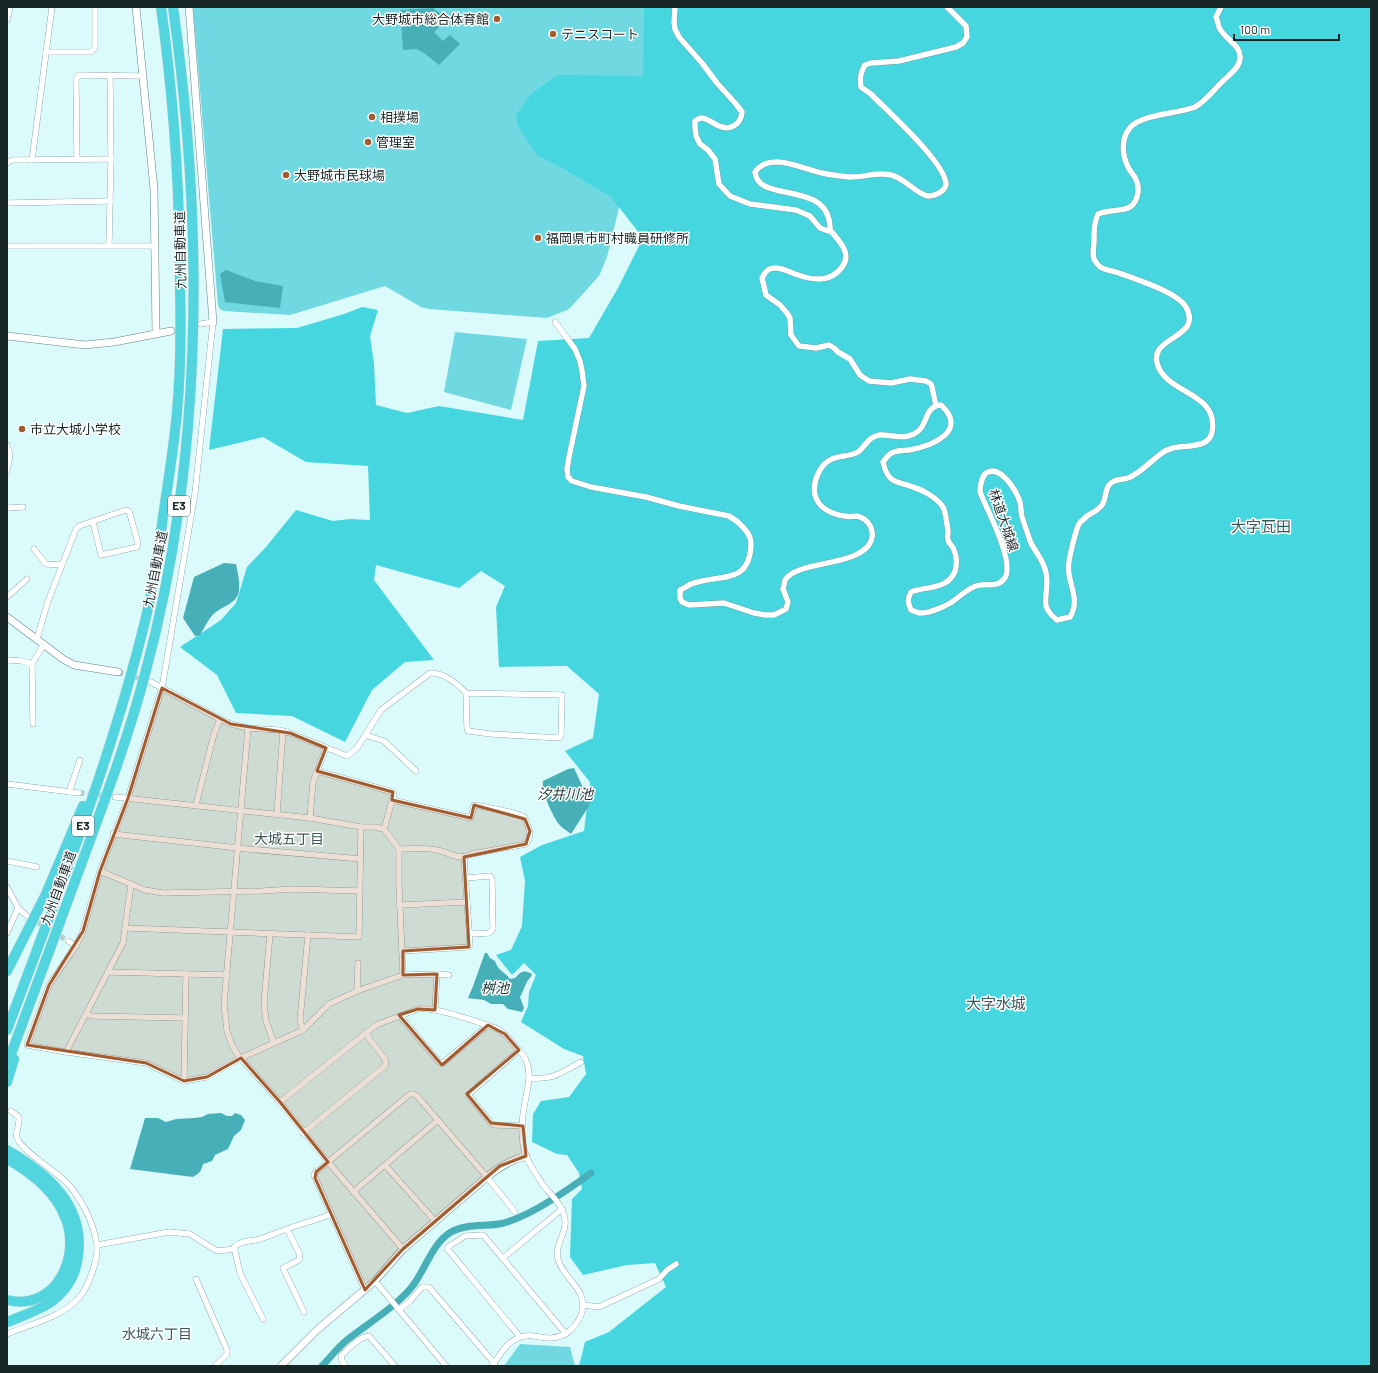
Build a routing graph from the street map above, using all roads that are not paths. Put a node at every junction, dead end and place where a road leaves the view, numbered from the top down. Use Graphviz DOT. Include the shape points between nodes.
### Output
graph roads {
  1 [pos="10,7"];
  2 [pos="52,7"];
  3 [pos="95,7"];
  4 [pos="136,7"];
  5 [pos="161,7"];
  6 [pos="173,7"];
  7 [pos="189,7"];
  8 [pos="675,7"];
  9 [pos="947,7"];
  10 [pos="1221,7"];
  11 [pos="7,20"];
  12 [pos="46,52"];
  13 [pos="110,75"];
  14 [pos="143,76"];
  15 [pos="111,159"];
  16 [pos="32,160"];
  17 [pos="77,160"];
  18 [pos="7,163"];
  19 [pos="110,201"];
  20 [pos="7,203"];
  21 [pos="830,230"];
  22 [pos="109,245"];
  23 [pos="7,246"];
  24 [pos="155,246"];
  25 [pos="213,322"];
  26 [pos="555,322"];
  27 [pos="201,324"];
  28 [pos="171,331"];
  29 [pos="156,333"];
  30 [pos="7,336"];
  31 [pos="936,406"];
  32 [pos="7,445"];
  33 [pos="7,471"];
  34 [pos="23,507"];
  35 [pos="7,508"];
  36 [pos="93,522"];
  37 [pos="34,549"];
  38 [pos="62,565"];
  39 [pos="28,579"];
  40 [pos="7,596"];
  41 [pos="7,617"];
  42 [pos="146,618"];
  43 [pos="37,639"];
  44 [pos="44,644"];
  45 [pos="7,660"];
  46 [pos="32,664"];
  47 [pos="118,672"];
  48 [pos="151,682"];
  49 [pos="162,688"];
  50 [pos="466,693"];
  51 [pos="220,719"];
  52 [pos="34,724"];
  53 [pos="248,728"];
  54 [pos="283,731"];
  55 [pos="365,735"];
  56 [pos="326,748"];
  57 [pos="80,760"];
  58 [pos="317,771"];
  59 [pos="416,771"];
  60 [pos="7,784"];
  61 [pos="70,792"];
  62 [pos="79,793"];
  63 [pos="115,797"];
  64 [pos="128,798"];
  65 [pos="392,800"];
  66 [pos="196,805"];
  67 [pos="241,810"];
  68 [pos="277,814"];
  69 [pos="310,818"];
  70 [pos="361,827"];
  71 [pos="384,829"];
  72 [pos="113,834"];
  73 [pos="238,847"];
  74 [pos="399,848"];
  75 [pos="464,858"];
  76 [pos="361,859"];
  77 [pos="7,861"];
  78 [pos="37,867"];
  79 [pos="100,871"];
  80 [pos="466,878"];
  81 [pos="131,885"];
  82 [pos="7,887"];
  83 [pos="360,891"];
  84 [pos="234,892"];
  85 [pos="467,902"];
  86 [pos="400,905"];
  87 [pos="18,908"];
  88 [pos="27,916"];
  89 [pos="126,928"];
  90 [pos="230,932"];
  91 [pos="470,932"];
  92 [pos="7,933"];
  93 [pos="270,934"];
  94 [pos="308,935"];
  95 [pos="68,942"];
  96 [pos="76,946"];
  97 [pos="402,951"];
  98 [pos="358,963"];
  99 [pos="7,971"];
  100 [pos="108,972"];
  101 [pos="186,974"];
  102 [pos="437,974"];
  103 [pos="227,975"];
  104 [pos="403,975"];
  105 [pos="449,976"];
  106 [pos="37,985"];
  107 [pos="356,991"];
  108 [pos="436,1010"];
  109 [pos="86,1014"];
  110 [pos="400,1016"];
  111 [pos="185,1018"];
  112 [pos="488,1026"];
  113 [pos="7,1030"];
  114 [pos="303,1030"];
  115 [pos="365,1033"];
  116 [pos="274,1044"];
  117 [pos="519,1050"];
  118 [pos="66,1052"];
  119 [pos="241,1058"];
  120 [pos="581,1062"];
  121 [pos="7,1065"];
  122 [pos="529,1078"];
  123 [pos="184,1081"];
  124 [pos="7,1082"];
  125 [pos="280,1102"];
  126 [pos="11,1111"];
  127 [pos="438,1120"];
  128 [pos="523,1126"];
  129 [pos="304,1133"];
  130 [pos="7,1150"];
  131 [pos="526,1156"];
  132 [pos="7,1159"];
  133 [pos="328,1162"];
  134 [pos="386,1164"];
  135 [pos="486,1177"];
  136 [pos="353,1192"];
  137 [pos="562,1210"];
  138 [pos="515,1212"];
  139 [pos="331,1214"];
  140 [pos="435,1221"];
  141 [pos="287,1229"];
  142 [pos="97,1245"];
  143 [pos="235,1249"];
  144 [pos="403,1249"];
  145 [pos="504,1258"];
  146 [pos="676,1264"];
  147 [pos="196,1279"];
  148 [pos="375,1281"];
  149 [pos="365,1290"];
  150 [pos="7,1300"];
  151 [pos="583,1305"];
  152 [pos="399,1310"];
  153 [pos="304,1312"];
  154 [pos="263,1319"];
  155 [pos="7,1322"];
  156 [pos="7,1334"];
  157 [pos="566,1334"];
  158 [pos="520,1337"];
  159 [pos="494,1365"];
  160 [pos="215,1366"];
  161 [pos="281,1366"];
  162 [pos="346,1366"];
  163 [pos="395,1366"];
  164 [pos="446,1366"];
  1 -- 11 [label="street"];
  2 -- 12 [label="street"];
  3 -- 12 [label="street" via="95,48 91,52"];
  4 -- 14 [label="street"];
  5 -- 42 [label="highway, 九州自動車道 / E3" via="178,177 181,335 171,465"];
  6 -- 106 [label="highway, 九州自動車道 / E3" via="187,132 194,273 188,431 179,512 158,622 133,718"];
  7 -- 25 [label="street"];
  8 -- 21 [label="street" via="674,22 679,37 742,112 741,120 729,128 702,118 695,121 696,136 700,144 715,160 719,184 730,196 750,204 796,210 810,216 820,228"];
  9 -- 21 [label="street" via="966,26 967,37 963,43 899,61 865,65 860,79 861,87 871,94 935,162 943,173 945,188 933,196 926,196 904,180 890,174 849,177 822,173 788,163 767,163 759,166 754,172 760,184 768,188 812,198 821,204 830,222"];
  10 -- 31 [label="street, 林道大城線" via="1216,17 1220,29 1239,50 1240,60 1212,93 1195,107 1151,117 1130,127 1123,142 1124,156 1138,183 1138,194 1134,204 1127,209 1098,214 1094,223 1093,251 1094,258 1101,268 1177,297 1185,305 1189,321 1185,330 1160,347 1156,353 1156,360 1165,377 1202,401 1210,411 1212,432 1208,440 1198,445 1166,450 1129,478 1114,481 1109,485 1103,504 1078,524 1069,562 1075,597 1074,610 1070,617 1056,620 1050,615 1046,606 1046,572 1031,543 1020,502 1015,490 1003,475 995,471 984,475 980,491 1004,552 1008,570 1005,578 990,586 977,585 963,592 951,604 920,613 911,610 908,604 911,592 944,584 952,576 957,564 954,550 948,540 944,508 936,499 914,487 899,484 891,479 885,472 883,462 893,452 933,443 948,433 952,418 942,406"];
  12 -- 16 [label="street"];
  13 -- 14 [label="street"];
  13 -- 15 [label="street"];
  13 -- 17 [label="street" via="79,76 76,79"];
  14 -- 24 [label="street" via="153,181"];
  15 -- 17 [label="street"];
  15 -- 19 [label="street"];
  16 -- 17 [label="street"];
  16 -- 18 [label="street" via="12,160"];
  19 -- 20 [label="street"];
  19 -- 22 [label="street"];
  21 -- 31 [label="street" via="845,249 846,258 834,276 816,280 786,270 769,269 762,278 766,295 787,313 790,318 791,335 799,346 816,348 829,345 850,359 860,375 869,381 926,381 931,384"];
  22 -- 23 [label="street"];
  22 -- 24 [label="street"];
  24 -- 29 [label="street"];
  25 -- 27 [label="street"];
  25 -- 49 [label="street" via="195,493"];
  26 -- 31 [label="street" via="580,360 584,386 567,469 568,477 572,481 591,487 729,516 745,529 752,542 745,567 734,576 692,584 680,590 682,602 689,605 724,603 754,613 774,614 786,610 788,602 783,589 785,580 791,574 853,556 867,548 871,541 871,524 856,516 846,517 826,510 815,494 816,476 824,463 852,455 879,435 915,434 925,422 930,410"];
  28 -- 29 [label="street"];
  29 -- 30 [label="street" via="85,345"];
  32 -- 33 [label="street" via="10,455"];
  34 -- 35 [label="street"];
  36 -- 36 [label="street" via="129,511 137,546 101,555"];
  36 -- 38 [label="street" via="76,529"];
  37 -- 38 [label="street" via="46,564"];
  38 -- 43 [label="street"];
  39 -- 40 [label="street"];
  41 -- 43 [label="street"];
  42 -- 99 [label="highway" via="116,718 93,782 49,887"];
  42 -- 113 [label="highway, 九州自動車道 / E3" via="102,771"];
  43 -- 44 [label="street"];
  44 -- 46 [label="street"];
  44 -- 47 [label="street" via="74,665"];
  45 -- 46 [label="street"];
  46 -- 52 [label="street"];
  48 -- 49 [label="street"];
  49 -- 51 [label="street"];
  49 -- 64 [label="street"];
  50 -- 50 [label="street" via="468,731 559,738 561,736 562,695"];
  50 -- 55 [label="street" via="440,674 430,673 381,710"];
  51 -- 53 [label="street"];
  51 -- 66 [label="street"];
  53 -- 54 [label="street"];
  53 -- 67 [label="street"];
  54 -- 56 [label="street"];
  54 -- 68 [label="street"];
  55 -- 56 [label="street" via="357,748 347,756"];
  55 -- 59 [label="street" via="384,741"];
  56 -- 58 [label="street"];
  57 -- 61 [label="street"];
  58 -- 65 [label="street" via="393,792"];
  58 -- 69 [label="street" via="313,782"];
  60 -- 61 [label="street"];
  61 -- 62 [label="street"];
  63 -- 64 [label="street"];
  64 -- 66 [label="street"];
  64 -- 72 [label="street"];
  65 -- 71 [label="street"];
  65 -- 75 [label="street" via="471,818 474,805 514,813 525,819 530,831 526,844 472,854"];
  66 -- 67 [label="street"];
  67 -- 68 [label="street"];
  67 -- 73 [label="street"];
  68 -- 69 [label="street"];
  69 -- 70 [label="street"];
  70 -- 71 [label="street"];
  70 -- 76 [label="street"];
  71 -- 74 [label="street"];
  72 -- 73 [label="street"];
  72 -- 79 [label="street"];
  73 -- 76 [label="street"];
  73 -- 84 [label="street"];
  74 -- 75 [label="street" via="441,851"];
  74 -- 86 [label="street"];
  75 -- 80 [label="street"];
  76 -- 83 [label="street"];
  77 -- 78 [label="street"];
  79 -- 81 [label="street"];
  79 -- 96 [label="street" via="83,931"];
  80 -- 85 [label="street"];
  80 -- 91 [label="street" via="490,876 492,879 493,929 489,933"];
  81 -- 84 [label="street" via="163,893"];
  81 -- 89 [label="street"];
  82 -- 87 [label="street"];
  83 -- 84 [label="street" via="294,889"];
  83 -- 94 [label="street" via="359,937"];
  84 -- 90 [label="street"];
  85 -- 86 [label="street"];
  85 -- 91 [label="street"];
  86 -- 97 [label="street"];
  87 -- 88 [label="street"];
  87 -- 92 [label="street"];
  89 -- 90 [label="street"];
  89 -- 100 [label="street" via="123,943"];
  90 -- 93 [label="street"];
  90 -- 103 [label="street"];
  91 -- 97 [label="street" via="469,946"];
  93 -- 94 [label="street"];
  93 -- 116 [label="street" via="264,1003 266,1021"];
  94 -- 114 [label="street" via="300,1020"];
  95 -- 96 [label="street"];
  96 -- 118 [label="street" via="49,985 27,1045"];
  97 -- 104 [label="street"];
  98 -- 107 [label="street"];
  100 -- 101 [label="street"];
  100 -- 109 [label="street"];
  101 -- 103 [label="street"];
  101 -- 111 [label="street"];
  102 -- 104 [label="street"];
  102 -- 105 [label="street"];
  102 -- 108 [label="street"];
  103 -- 119 [label="street" via="224,1004 227,1031"];
  104 -- 107 [label="street"];
  106 -- 121 [label="highway, 九州自動車道 / E3"];
  106 -- 124 [label="highway"];
  107 -- 114 [label="street" via="329,1004"];
  108 -- 110 [label="street" via="418,1010"];
  108 -- 112 [label="street"];
  109 -- 111 [label="street"];
  109 -- 118 [label="street"];
  110 -- 112 [label="street" via="439,1062 443,1063"];
  110 -- 115 [label="street" via="376,1025"];
  111 -- 123 [label="street"];
  112 -- 117 [label="street" via="505,1034"];
  114 -- 116 [label="street"];
  115 -- 125 [label="street"];
  115 -- 129 [label="street" via="385,1059 386,1065"];
  116 -- 119 [label="street"];
  117 -- 122 [label="street" via="526,1060"];
  117 -- 128 [label="street" via="468,1094 494,1125"];
  118 -- 123 [label="street" via="146,1063"];
  119 -- 123 [label="street" via="207,1076"];
  119 -- 125 [label="street"];
  120 -- 122 [label="street" via="552,1077"];
  122 -- 128 [label="street"];
  125 -- 129 [label="street"];
  126 -- 142 [label="street" via="20,1117 17,1137 20,1143 65,1180 79,1198 90,1221"];
  127 -- 133 [label="street" via="417,1096 410,1094"];
  127 -- 134 [label="street"];
  127 -- 135 [label="street"];
  128 -- 131 [label="street" via="522,1138"];
  129 -- 133 [label="street"];
  130 -- 155 [label="highway" via="36,1169 60,1192 74,1214 79,1240 78,1261 65,1289 50,1303"];
  131 -- 135 [label="street" via="500,1166"];
  131 -- 137 [label="street"];
  132 -- 150 [label="highway" via="43,1185 59,1205 68,1227 70,1248 62,1277 49,1291 32,1300"];
  133 -- 136 [label="street"];
  133 -- 139 [label="street" via="314,1175"];
  134 -- 136 [label="street"];
  134 -- 140 [label="street"];
  135 -- 138 [label="street"];
  135 -- 140 [label="street"];
  136 -- 144 [label="street"];
  137 -- 145 [label="street"];
  137 -- 151 [label="street" via="566,1222 558,1258 562,1268 581,1293"];
  139 -- 141 [label="street"];
  139 -- 149 [label="street"];
  140 -- 144 [label="street"];
  141 -- 143 [label="street" via="265,1238 245,1241 234,1247"];
  141 -- 153 [label="street" via="300,1255 299,1260 283,1268"];
  142 -- 143 [label="street" via="170,1232 190,1234 217,1251"];
  142 -- 156 [label="street" via="90,1278 78,1299 59,1314"];
  143 -- 154 [label="street" via="240,1273"];
  144 -- 148 [label="street"];
  145 -- 157 [label="street"];
  145 -- 158 [label="street" via="482,1235 465,1236 447,1249"];
  146 -- 151 [label="street" via="659,1279 599,1307"];
  147 -- 160 [label="street" via="227,1350 227,1354"];
  148 -- 149 [label="street"];
  148 -- 152 [label="street"];
  149 -- 161 [label="street" via="317,1330"];
  151 -- 157 [label="street" via="577,1323"];
  152 -- 159 [label="street" via="422,1287 429,1287"];
  152 -- 164 [label="street"];
  157 -- 158 [label="street" via="549,1338 534,1335"];
  158 -- 159 [label="street" via="507,1346"];
  162 -- 163 [label="street" via="341,1356 367,1336"];
}
